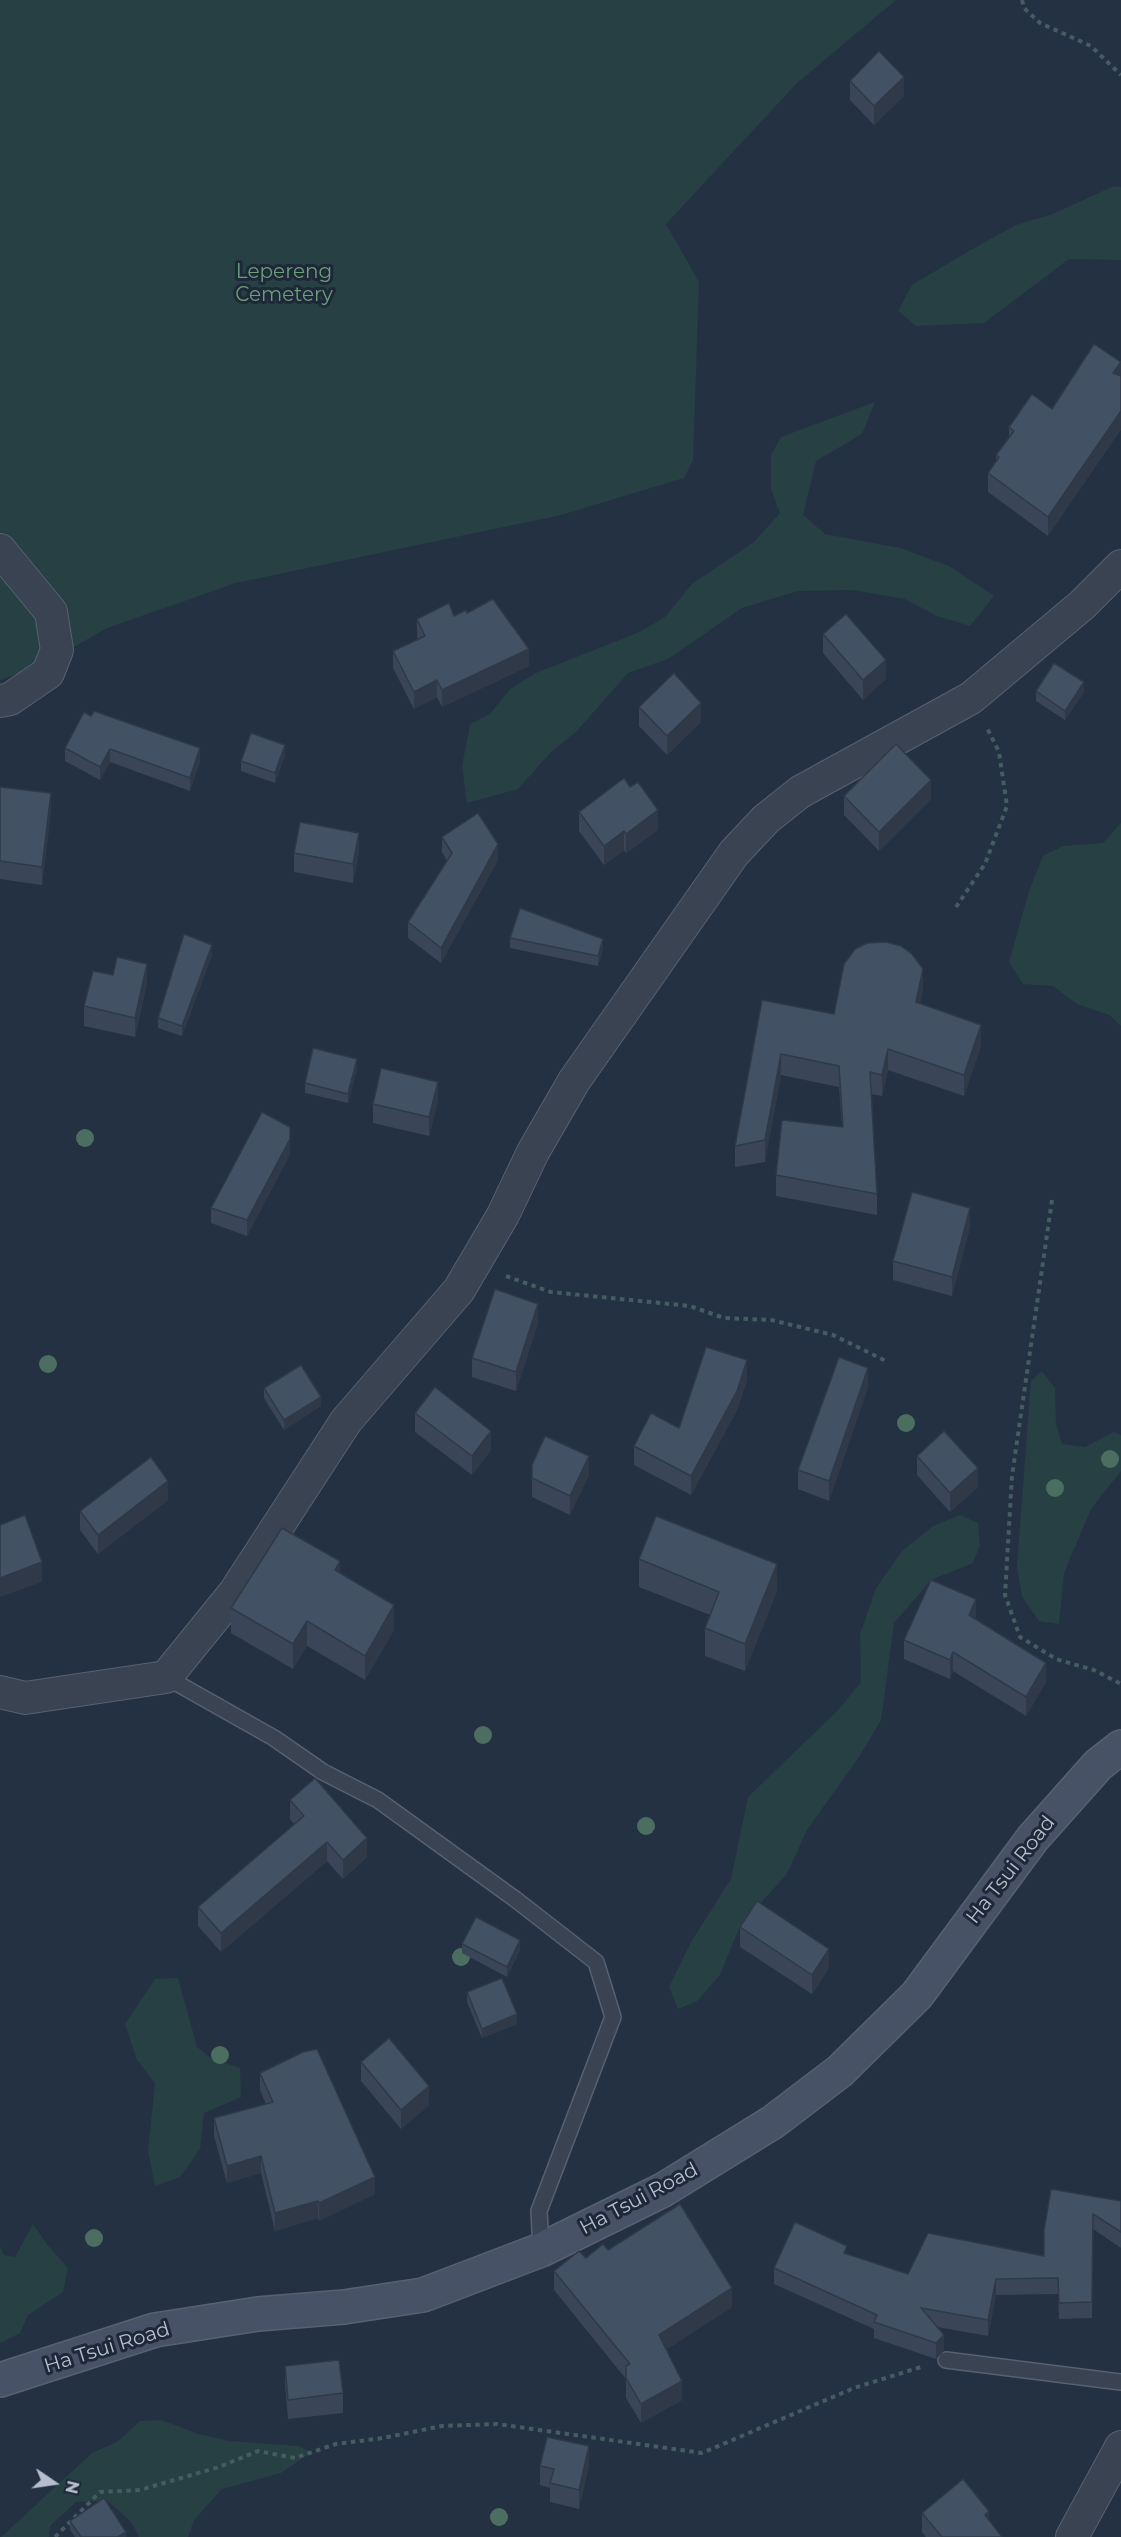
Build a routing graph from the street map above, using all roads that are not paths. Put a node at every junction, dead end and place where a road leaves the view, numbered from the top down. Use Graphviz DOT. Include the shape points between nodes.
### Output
graph roads {
  1 [pos="0,550"];
  2 [pos="1121,566"];
  3 [pos="0,701"];
  4 [pos="166,1677"];
  5 [pos="0,1692"];
  6 [pos="1121,1747"];
  7 [pos="541,2250"];
  8 [pos="946,2360"];
  9 [pos="0,2380"];
  10 [pos="1121,2382"];
  11 [pos="1121,2447"];
  12 [pos="1072,2537"];
  1 -- 3 [label="street" via="51,612 57,650 48,672 10,699"];
  2 -- 4 [label="street" via="1082,605 971,698 800,792 766,819 734,854 574,1081 459,1290 346,1421 235,1592"];
  4 -- 5 [label="street" via="25,1698"];
  4 -- 7 [label="lane" via="274,1738 322,1772 378,1800 596,1962 613,2017 539,2211"];
  6 -- 7 [label="street, Ha Tsui Road" via="1098,1765 1033,1838 917,1995 840,2071 773,2122 663,2190"];
  7 -- 9 [label="street, Ha Tsui Road" via="423,2295 155,2330"];
  8 -- 10 [label="lane"];
  11 -- 12 [label="street"];
}
